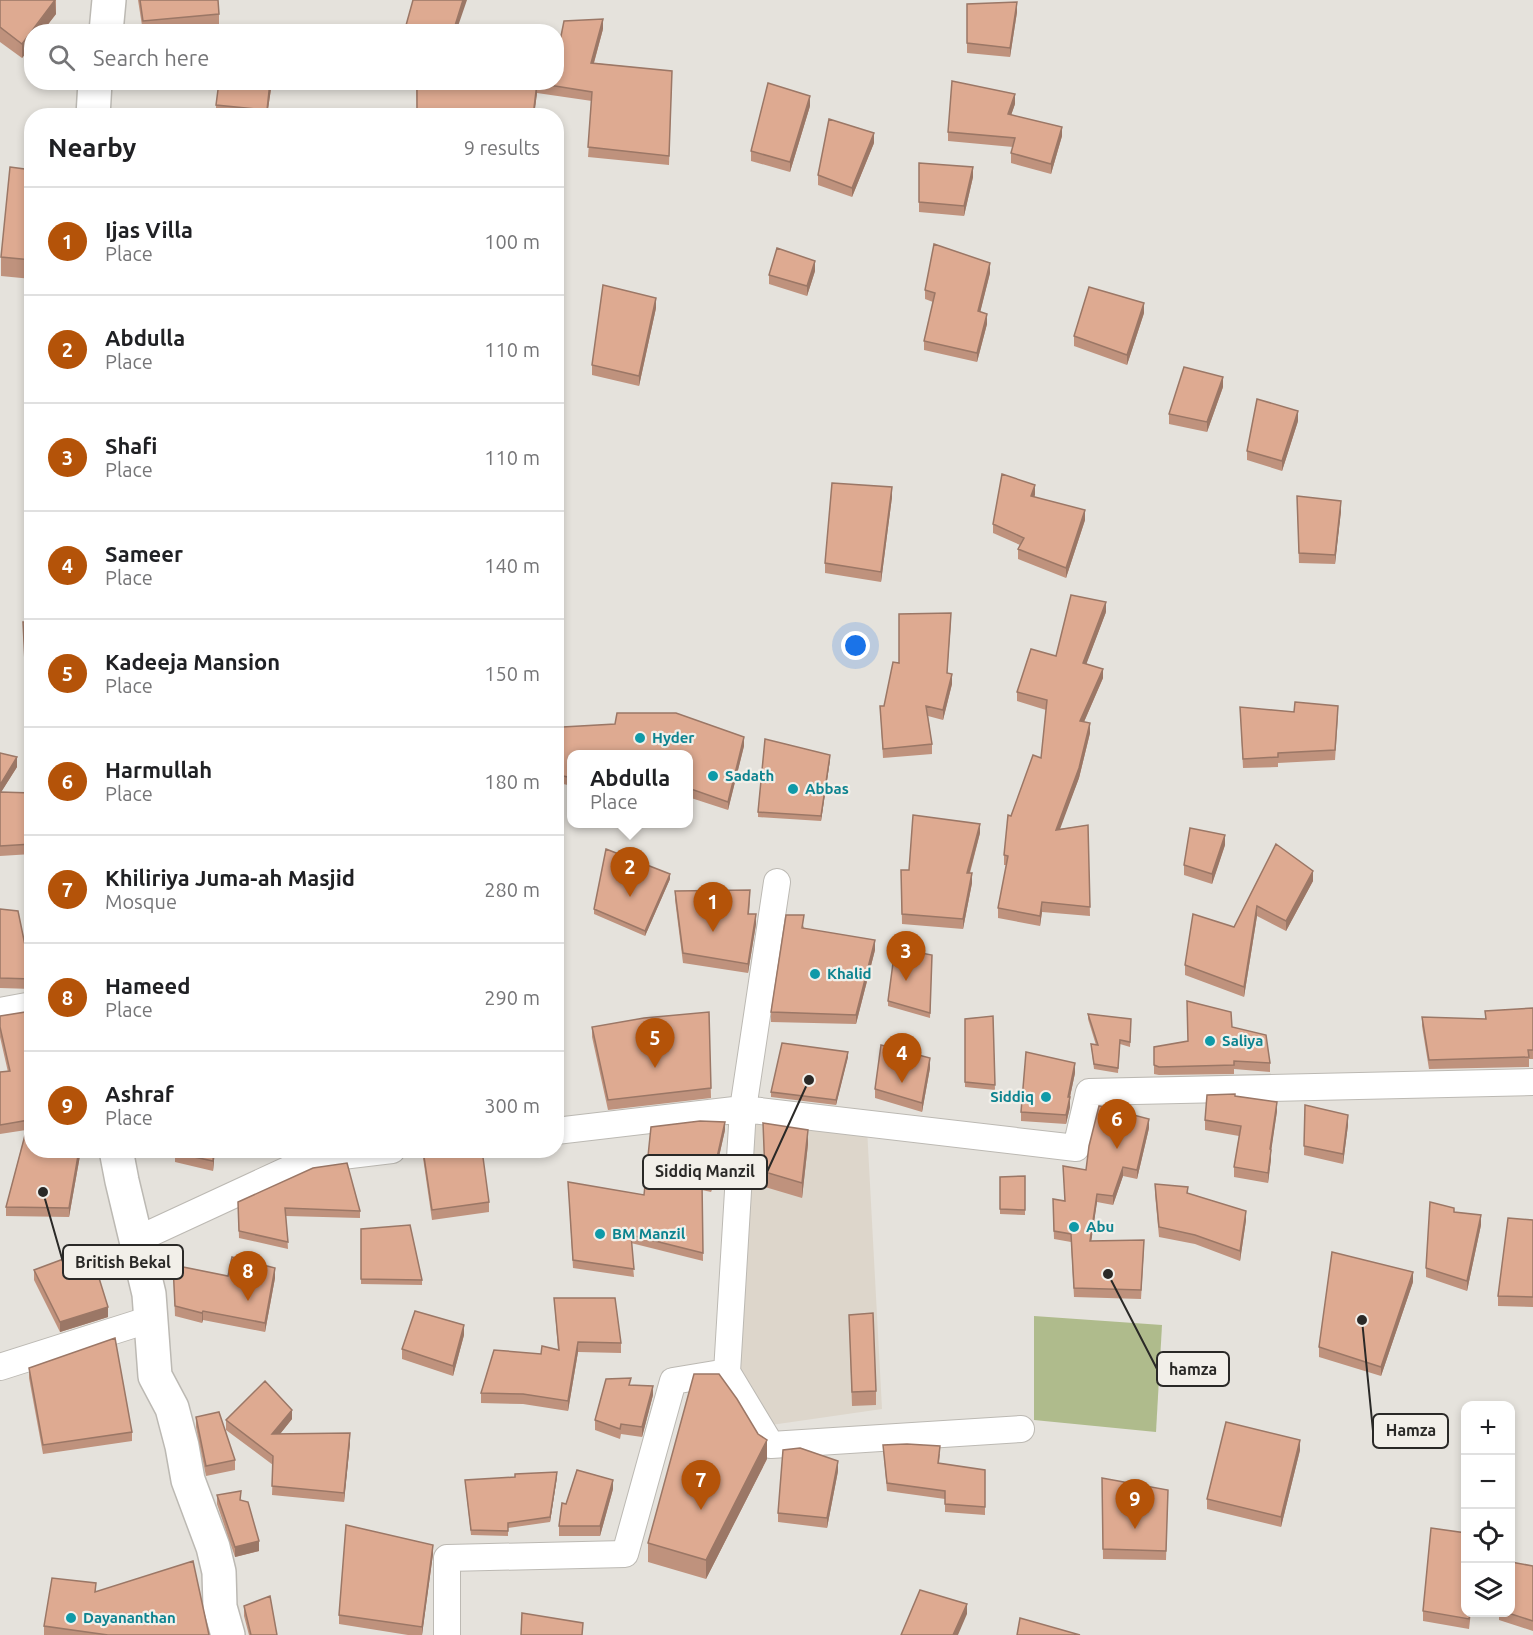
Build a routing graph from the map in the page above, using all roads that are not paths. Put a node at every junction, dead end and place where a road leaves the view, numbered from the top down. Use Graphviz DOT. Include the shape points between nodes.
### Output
graph roads {
  1 [pos="109,0"];
  2 [pos="107,24"];
  3 [pos="95,90"];
  4 [pos="93,108"];
  5 [pos="777,882"];
  6 [pos="24,1006"];
  7 [pos="0,1011"];
  8 [pos="1533,1082"];
  9 [pos="743,1109"];
  10 [pos="564,1130"];
  11 [pos="118,1158"];
  12 [pos="326,1158"];
  13 [pos="136,1240"];
  14 [pos="151,1319"];
  15 [pos="0,1367"];
  16 [pos="727,1372"];
  17 [pos="1021,1429"];
  18 [pos="228,1635"];
  19 [pos="447,1635"];
  1 -- 2 [label="main road"];
  3 -- 4 [label="main road"];
  5 -- 9 [label="street"];
  6 -- 7 [label="street"];
  8 -- 9 [label="street" via="1089,1092 1076,1148"];
  9 -- 10 [label="street"];
  9 -- 16 [label="street"];
  11 -- 13 [label="main road"];
  12 -- 13 [label="street" via="309,1160"];
  13 -- 14 [label="main road"];
  14 -- 15 [label="street"];
  14 -- 18 [label="main road" via="156,1376 172,1408 188,1480 213,1547 219,1572 220,1607"];
  16 -- 17 [label="street" via="771,1445"];
  16 -- 19 [label="street" via="673,1381 625,1554 447,1558"];
}
